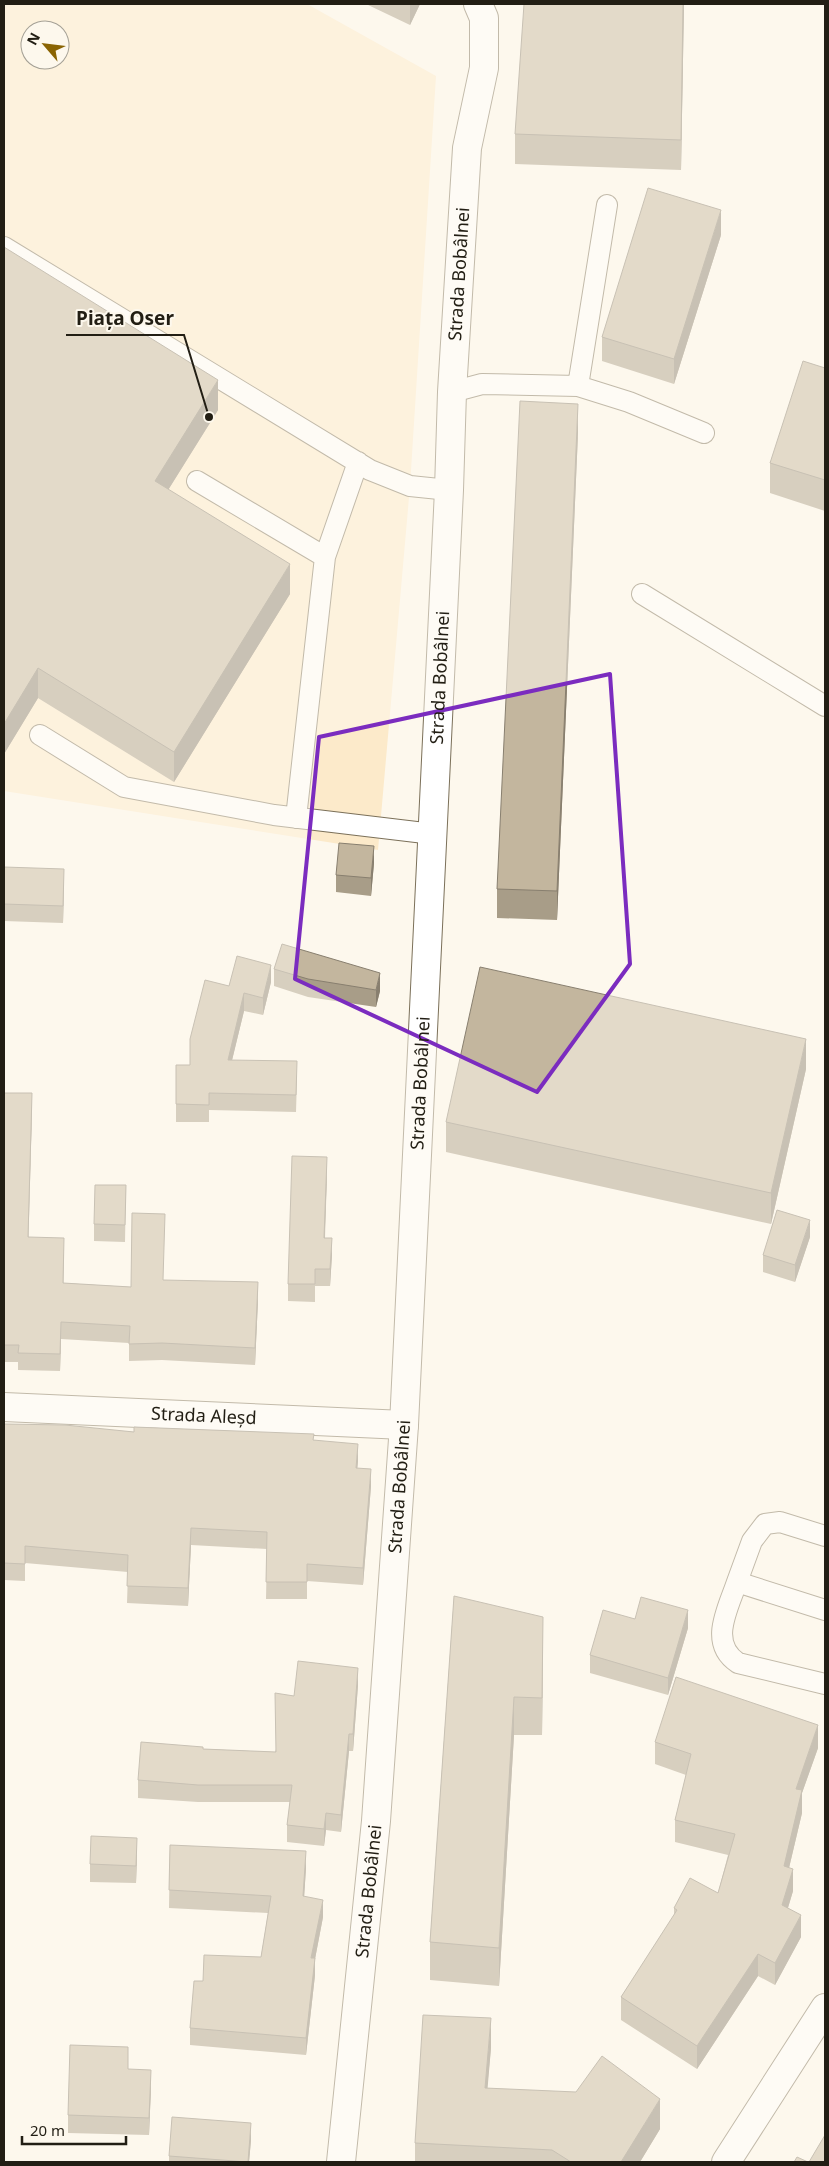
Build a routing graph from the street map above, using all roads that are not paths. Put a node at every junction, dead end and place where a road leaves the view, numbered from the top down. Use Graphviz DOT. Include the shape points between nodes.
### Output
graph roads {
  1 [pos="478,4"];
  2 [pos="606,205"];
  3 [pos="4,247"];
  4 [pos="578,386"];
  5 [pos="452,392"];
  6 [pos="704,433"];
  7 [pos="358,462"];
  8 [pos="197,481"];
  9 [pos="449,490"];
  10 [pos="325,557"];
  11 [pos="642,594"];
  12 [pos="825,706"];
  13 [pos="40,735"];
  14 [pos="296,818"];
  15 [pos="433,834"];
  16 [pos="4,1407"];
  17 [pos="404,1425"];
  18 [pos="825,1536"];
  19 [pos="736,1582"];
  20 [pos="825,1610"];
  21 [pos="825,1684"];
  22 [pos="825,2008"];
  23 [pos="341,2162"];
  24 [pos="726,2162"];
  1 -- 5 [label="street, Strada Bobâlnei" via="484,18 484,68 467,148"];
  2 -- 4 [label="lane"];
  3 -- 7 [label="lane"];
  4 -- 5 [label="lane" via="482,384"];
  4 -- 6 [label="lane" via="629,402"];
  5 -- 9 [label="street, Strada Bobâlnei"];
  7 -- 9 [label="lane" via="410,486"];
  7 -- 10 [label="lane"];
  8 -- 10 [label="lane"];
  9 -- 15 [label="street, Strada Bobâlnei"];
  10 -- 14 [label="lane"];
  11 -- 12 [label="lane"];
  13 -- 14 [label="lane" via="124,787"];
  14 -- 15 [label="lane"];
  15 -- 17 [label="street, Strada Bobâlnei"];
  16 -- 17 [label="street, Strada Aleșd"];
  17 -- 23 [label="street, Strada Bobâlnei" via="376,1821"];
  18 -- 19 [label="lane" via="780,1522 765,1524 752,1541"];
  19 -- 20 [label="lane"];
  19 -- 21 [label="lane" via="721,1638 730,1658 751,1667"];
  22 -- 24 [label="street"];
}
